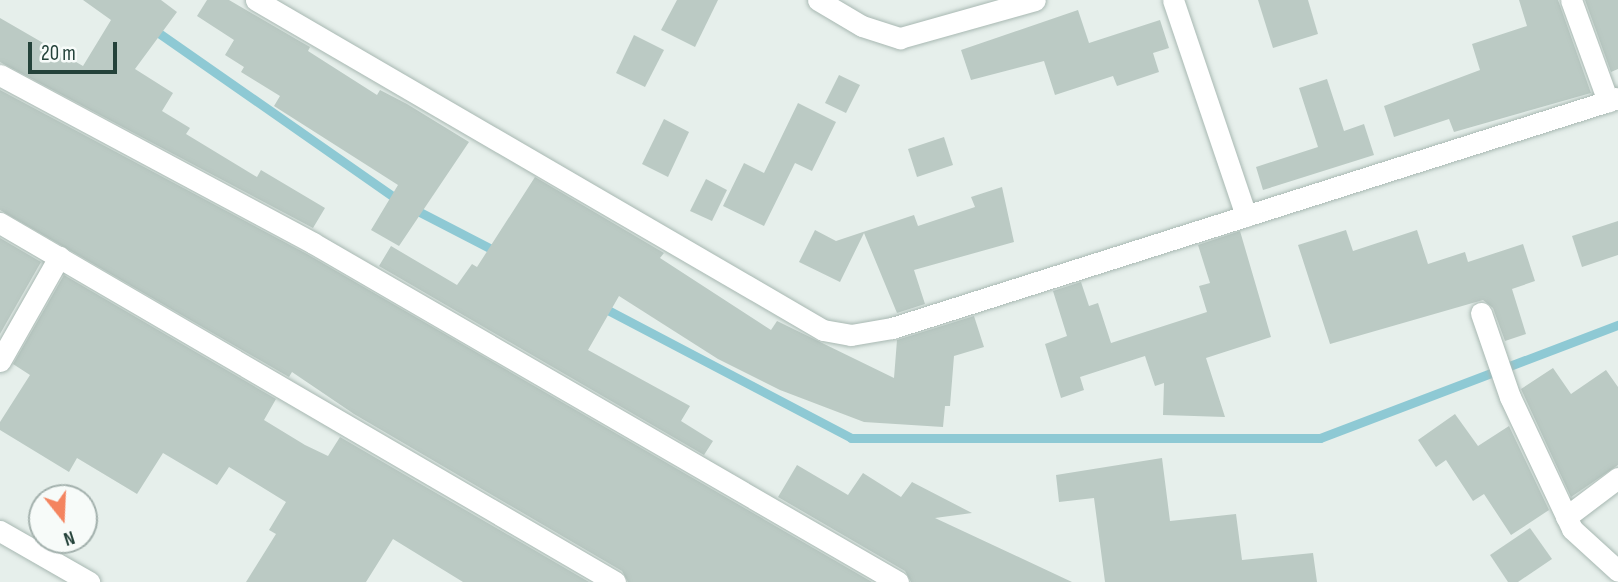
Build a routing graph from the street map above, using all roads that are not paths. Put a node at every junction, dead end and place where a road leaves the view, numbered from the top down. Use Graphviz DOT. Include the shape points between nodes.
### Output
graph roads {
  1 [pos="256,0"];
  2 [pos="818,0"];
  3 [pos="1035,0"];
  4 [pos="1173,0"];
  5 [pos="1571,0"];
  6 [pos="0,75"];
  7 [pos="1613,99"];
  8 [pos="1245,216"];
  9 [pos="0,223"];
  10 [pos="59,257"];
  11 [pos="1481,313"];
  12 [pos="0,361"];
  13 [pos="1618,478"];
  14 [pos="1566,517"];
  15 [pos="0,531"];
  16 [pos="1618,571"];
  17 [pos="89,582"];
  18 [pos="615,582"];
  19 [pos="898,582"];
  1 -- 8 [label="street" via="823,330 851,334 892,328"];
  2 -- 3 [label="street" via="862,26 900,38"];
  4 -- 8 [label="street"];
  5 -- 7 [label="street"];
  6 -- 19 [label="street" via="313,243"];
  7 -- 8 [label="street"];
  9 -- 10 [label="street"];
  10 -- 12 [label="street"];
  10 -- 18 [label="street"];
  11 -- 14 [label="street" via="1510,397"];
  13 -- 14 [label="street"];
  14 -- 16 [label="street" via="1572,529"];
  15 -- 17 [label="street"];
}
